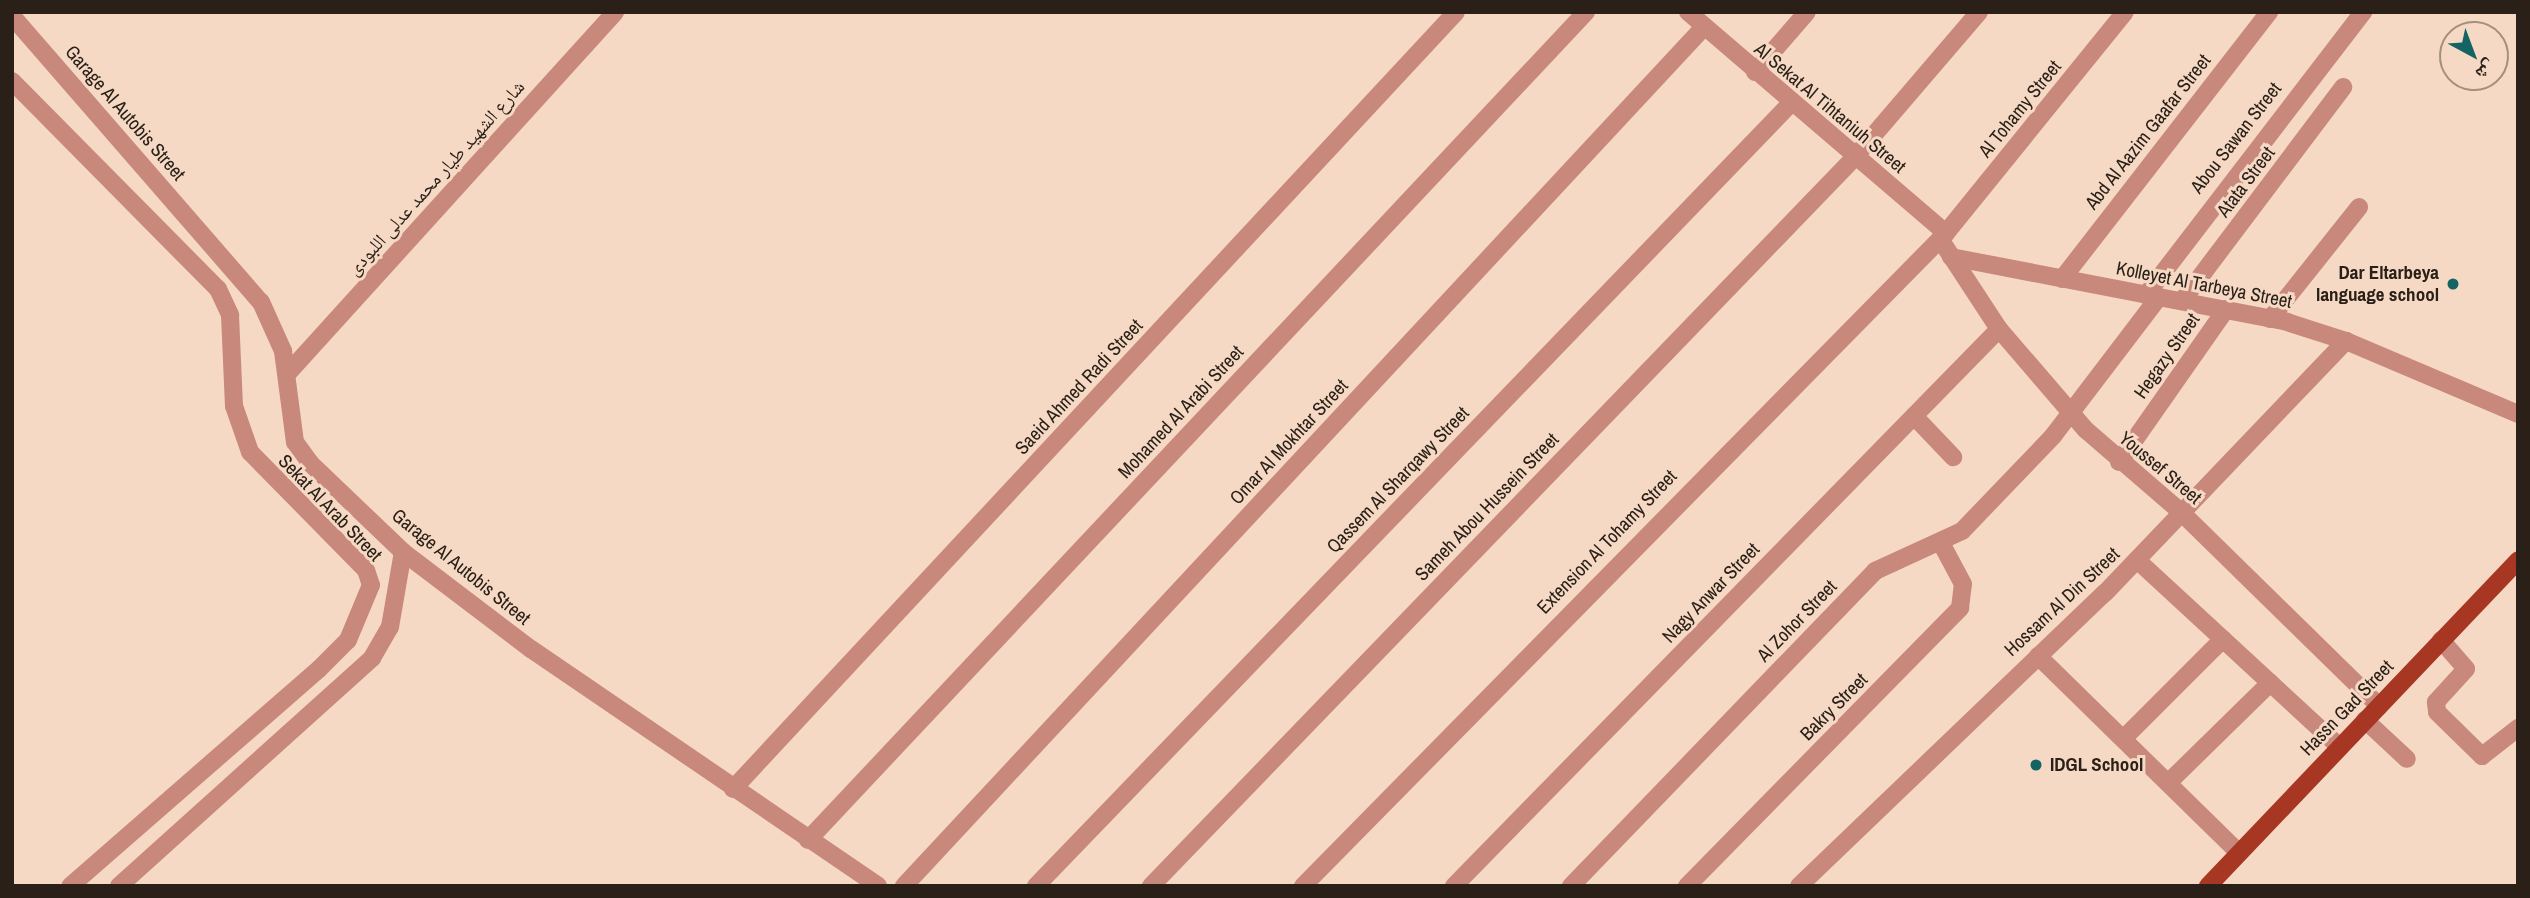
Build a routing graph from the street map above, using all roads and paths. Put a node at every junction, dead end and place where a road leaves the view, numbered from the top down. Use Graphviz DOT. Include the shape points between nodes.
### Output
graph roads {
  1 [pos="615,12"];
  2 [pos="1456,12"];
  3 [pos="1586,12"];
  4 [pos="1688,12"];
  5 [pos="1807,12"];
  6 [pos="1979,12"];
  7 [pos="2125,12"];
  8 [pos="2269,12"];
  9 [pos="2363,12"];
  10 [pos="12,16"];
  11 [pos="1704,27"];
  12 [pos="1755,72"];
  13 [pos="12,81"];
  14 [pos="2343,87"];
  15 [pos="1790,104"];
  16 [pos="1854,158"];
  17 [pos="2359,207"];
  18 [pos="1943,236"];
  19 [pos="1951,257"];
  20 [pos="2062,279"];
  21 [pos="2153,296"];
  22 [pos="2182,301"];
  23 [pos="2226,309"];
  24 [pos="2270,319"];
  25 [pos="1999,329"];
  26 [pos="2346,341"];
  27 [pos="288,373"];
  28 [pos="2071,412"];
  29 [pos="2518,414"];
  30 [pos="1914,416"];
  31 [pos="1953,457"];
  32 [pos="2119,462"];
  33 [pos="2182,513"];
  34 [pos="1941,543"];
  35 [pos="402,552"];
  36 [pos="2137,560"];
  37 [pos="2518,560"];
  38 [pos="2223,639"];
  39 [pos="2441,640"];
  40 [pos="2038,656"];
  41 [pos="2270,682"];
  42 [pos="2379,706"];
  43 [pos="2365,720"];
  44 [pos="2518,728"];
  45 [pos="2126,736"];
  46 [pos="2340,747"];
  47 [pos="2407,759"];
  48 [pos="2171,780"];
  49 [pos="733,789"];
  50 [pos="808,840"];
  51 [pos="2239,853"];
  52 [pos="70,886"];
  53 [pos="119,886"];
  54 [pos="877,886"];
  55 [pos="904,886"];
  56 [pos="1036,886"];
  57 [pos="1151,886"];
  58 [pos="1303,886"];
  59 [pos="1454,886"];
  60 [pos="1571,886"];
  61 [pos="1687,886"];
  62 [pos="1799,886"];
  63 [pos="2208,886"];
  1 -- 27 [label="street, شارع الشهيد طيار محمد عدلى اللبودى"];
  2 -- 49 [label="street, Saeid Ahmed Radi Street"];
  3 -- 50 [label="street, Mohamed Al Arabi Street"];
  4 -- 11 [label="street, Al Sekat Al Tihtaniuh Street"];
  5 -- 12 [label="street"];
  6 -- 16 [label="street, Sameh Abou Hussein Street"];
  7 -- 18 [label="street, Al Tohamy Street"];
  8 -- 20 [label="street, Abd Al Aazim Gaafar Street"];
  9 -- 21 [label="street, Abou Sawan Street"];
  10 -- 27 [label="street, Garage Al Autobis Street" via="261,302"];
  11 -- 12 [label="street, Al Sekat Al Tihtaniuh Street"];
  11 -- 55 [label="street, Omar Al Mokhtar Street"];
  12 -- 15 [label="street, Al Sekat Al Tihtaniuh Street"];
  13 -- 52 [label="street, Sekat Al Arab Street" via="218,289 230,315 234,405 250,452 366,570 371,585 348,640"];
  14 -- 22 [label="street, Atata Street"];
  15 -- 16 [label="street, Al Sekat Al Tihtaniuh Street"];
  15 -- 56 [label="street, Qassem Al Sharqawy Street"];
  16 -- 18 [label="street, Al Sekat Al Tihtaniuh Street"];
  16 -- 57 [label="street, Sameh Abou Hussein Street"];
  17 -- 24 [label="street"];
  18 -- 19 [label="street, Youssef Street"];
  18 -- 58 [label="street, Extension Al Tohamy Street"];
  19 -- 20 [label="street, Kolleyet Al Tarbeya Street"];
  19 -- 25 [label="street, Youssef Street"];
  20 -- 21 [label="street, Kolleyet Al Tarbeya Street"];
  21 -- 22 [label="street, Kolleyet Al Tarbeya Street"];
  21 -- 28 [label="street, Abou Sawan Street"];
  22 -- 23 [label="street, Kolleyet Al Tarbeya Street"];
  23 -- 24 [label="street, Kolleyet Al Tarbeya Street"];
  23 -- 32 [label="street, Hegazy Street"];
  24 -- 26 [label="street, Kolleyet Al Tarbeya Street"];
  25 -- 28 [label="street, Youssef Street"];
  25 -- 30 [label="street, Nagy Anwar Street"];
  26 -- 29 [label="street, Kolleyet Al Tarbeya Street"];
  26 -- 33 [label="street, Hossam Al Din Street"];
  27 -- 35 [label="street, Garage Al Autobis Street" via="291,427 303,454"];
  28 -- 32 [label="street, Youssef Street"];
  28 -- 34 [label="street, Al Zohor Street" via="1962,531"];
  30 -- 31 [label="street"];
  30 -- 59 [label="street, Nagy Anwar Street"];
  32 -- 33 [label="street, Youssef Street"];
  33 -- 36 [label="street, Hossam Al Din Street"];
  33 -- 42 [label="street, Youssef Street"];
  34 -- 60 [label="street, Al Zohor Street" via="1875,571"];
  34 -- 61 [label="street, Bakry Street" via="1964,584 1960,608"];
  35 -- 49 [label="street, Garage Al Autobis Street"];
  35 -- 53 [label="street" via="390,627 372,658"];
  36 -- 38 [label="street"];
  36 -- 40 [label="street, Hossam Al Din Street"];
  37 -- 39 [label="main road, Hassn Gad Street"];
  38 -- 41 [label="street"];
  38 -- 45 [label="street"];
  39 -- 42 [label="main road, Hassn Gad Street"];
  39 -- 44 [label="street" via="2466,669 2436,702 2437,712 2482,756"];
  40 -- 45 [label="street"];
  40 -- 62 [label="street, Hossam Al Din Street"];
  41 -- 46 [label="street"];
  41 -- 48 [label="street"];
  42 -- 43 [label="main road, Hassn Gad Street"];
  43 -- 46 [label="main road, Hassn Gad Street"];
  43 -- 47 [label="street"];
  45 -- 48 [label="street"];
  46 -- 51 [label="main road, Hassn Gad Street"];
  48 -- 51 [label="street"];
  49 -- 50 [label="street, Garage Al Autobis Street"];
  50 -- 54 [label="street, Garage Al Autobis Street"];
  51 -- 63 [label="main road, Hassn Gad Street"];
}
